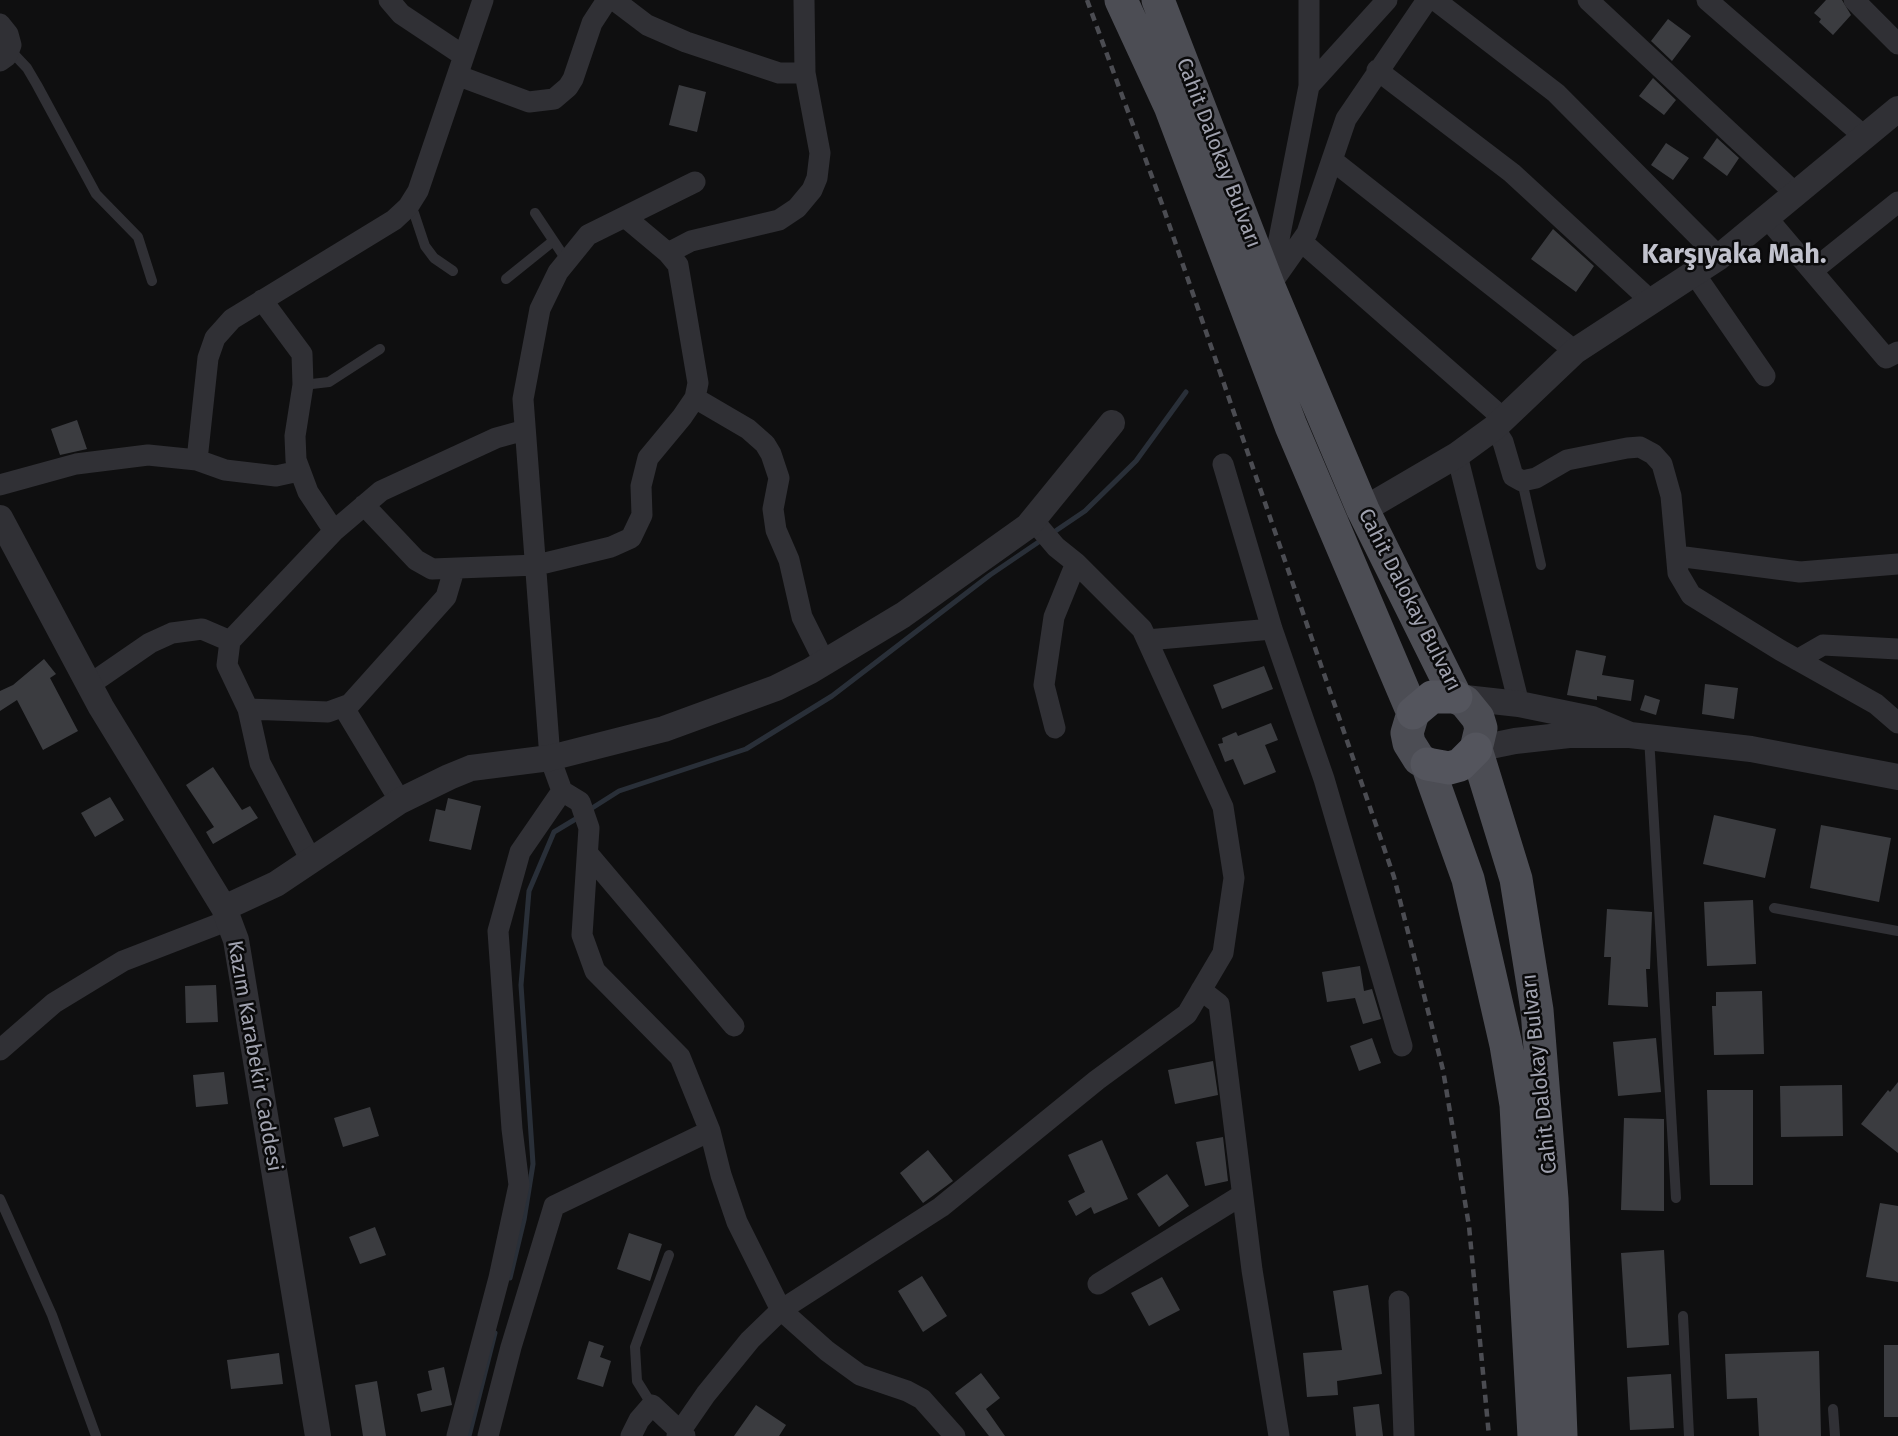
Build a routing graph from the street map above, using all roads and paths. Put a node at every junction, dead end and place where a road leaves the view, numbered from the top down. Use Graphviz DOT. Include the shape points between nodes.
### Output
graph roads {
  1 [pos="389,0"];
  2 [pos="483,0"];
  3 [pos="607,0"];
  4 [pos="614,0"];
  5 [pos="804,0"];
  6 [pos="1121,0"];
  7 [pos="1158,0"];
  8 [pos="1309,0"];
  9 [pos="1387,0"];
  10 [pos="1427,0"];
  11 [pos="1435,0"];
  12 [pos="1588,0"];
  13 [pos="1707,0"];
  14 [pos="1854,0"];
  15 [pos="0,24"];
  16 [pos="1898,44"];
  17 [pos="5,56"];
  18 [pos="461,66"];
  19 [pos="1377,70"];
  20 [pos="805,73"];
  21 [pos="1309,86"];
  22 [pos="1898,109"];
  23 [pos="1866,138"];
  24 [pos="1332,160"];
  25 [pos="695,182"];
  26 [pos="1796,194"];
  27 [pos="1898,202"];
  28 [pos="408,207"];
  29 [pos="535,213"];
  30 [pos="625,217"];
  31 [pos="1767,218"];
  32 [pos="552,242"];
  33 [pos="1302,242"];
  34 [pos="668,253"];
  35 [pos="1719,257"];
  36 [pos="567,261"];
  37 [pos="1812,270"];
  38 [pos="453,272"];
  39 [pos="1694,273"];
  40 [pos="506,279"];
  41 [pos="152,281"];
  42 [pos="1269,286"];
  43 [pos="262,300"];
  44 [pos="1651,301"];
  45 [pos="380,349"];
  46 [pos="1575,351"];
  47 [pos="1898,352"];
  48 [pos="1765,376"];
  49 [pos="303,385"];
  50 [pos="694,398"];
  51 [pos="1112,423"];
  52 [pos="1499,423"];
  53 [pos="525,430"];
  54 [pos="1457,455"];
  55 [pos="197,460"];
  56 [pos="1222,464"];
  57 [pos="299,471"];
  58 [pos="1522,481"];
  59 [pos="0,485"];
  60 [pos="364,505"];
  61 [pos="1363,510"];
  62 [pos="0,518"];
  63 [pos="1038,525"];
  64 [pos="334,531"];
  65 [pos="1677,556"];
  66 [pos="1076,563"];
  67 [pos="1898,564"];
  68 [pos="537,565"];
  69 [pos="1541,565"];
  70 [pos="454,570"];
  71 [pos="1272,629"];
  72 [pos="1147,640"];
  73 [pos="230,641"];
  74 [pos="1898,649"];
  75 [pos="1797,660"];
  76 [pos="825,663"];
  77 [pos="89,685"];
  78 [pos="1456,697"];
  79 [pos="1519,704"];
  80 [pos="344,708"];
  81 [pos="248,709"];
  82 [pos="1413,713"];
  83 [pos="1898,723"];
  84 [pos="1055,728"];
  85 [pos="1639,736"];
  86 [pos="1476,749"];
  87 [pos="550,758"];
  88 [pos="1427,764"];
  89 [pos="1898,777"];
  90 [pos="562,790"];
  91 [pos="400,801"];
  92 [pos="589,855"];
  93 [pos="311,860"];
  94 [pos="1774,908"];
  95 [pos="226,914"];
  96 [pos="1898,931"];
  97 [pos="1201,990"];
  98 [pos="734,1026"];
  99 [pos="1402,1046"];
  100 [pos="0,1050"];
  101 [pos="710,1131"];
  102 [pos="1242,1196"];
  103 [pos="1676,1198"];
  104 [pos="0,1199"];
  105 [pos="669,1255"];
  106 [pos="1098,1284"];
  107 [pos="1399,1301"];
  108 [pos="781,1310"];
  109 [pos="1683,1316"];
  110 [pos="652,1405"];
  111 [pos="1833,1409"];
  112 [pos="680,1435"];
  113 [pos="96,1436"];
  114 [pos="318,1436"];
  115 [pos="457,1436"];
  116 [pos="488,1436"];
  117 [pos="631,1436"];
  118 [pos="955,1436"];
  119 [pos="1279,1436"];
  120 [pos="1404,1436"];
  121 [pos="1534,1436"];
  122 [pos="1561,1436"];
  123 [pos="1689,1436"];
  124 [pos="1835,1436"];
  1 -- 18 [label="street"];
  2 -- 18 [label="street"];
  3 -- 18 [label="street" via="592,23 573,79 554,99 530,102"];
  4 -- 20 [label="street" via="647,25 686,42 779,73"];
  5 -- 20 [label="street"];
  6 -- 82 [label="main road, Cahit Dalokay Bulvarı" via="1170,106 1291,426"];
  7 -- 42 [label="main road, Cahit Dalokay Bulvarı"];
  8 -- 21 [label="street"];
  9 -- 21 [label="street"];
  10 -- 19 [label="street"];
  11 -- 35 [label="street" via="1556,93"];
  12 -- 26 [label="street"];
  13 -- 23 [label="street"];
  14 -- 16 [label="street"];
  15 -- 17 [label="street" via="10,39"];
  17 -- 41 [label="lane" via="27,68 96,194 138,237"];
  18 -- 28 [label="street" via="418,191"];
  19 -- 24 [label="street" via="1346,118"];
  19 -- 44 [label="street" via="1512,173"];
  20 -- 34 [label="street" via="820,153 817,178 805,200 779,220 691,241"];
  21 -- 42 [label="street"];
  22 -- 23 [label="street"];
  23 -- 26 [label="street"];
  24 -- 33 [label="street"];
  24 -- 46 [label="street"];
  25 -- 30 [label="street"];
  26 -- 31 [label="street"];
  27 -- 37 [label="street"];
  28 -- 38 [label="lane" via="414,213 425,246"];
  28 -- 43 [label="street" via="394,220"];
  29 -- 32 [label="lane"];
  30 -- 34 [label="street"];
  30 -- 36 [label="street" via="588,236"];
  31 -- 35 [label="street"];
  31 -- 37 [label="street"];
  32 -- 36 [label="lane"];
  32 -- 40 [label="lane"];
  33 -- 42 [label="street"];
  33 -- 52 [label="street"];
  34 -- 50 [label="street" via="678,265 698,376"];
  35 -- 39 [label="street"];
  36 -- 53 [label="street" via="540,309 523,399"];
  37 -- 47 [label="street" via="1886,358"];
  39 -- 44 [label="street"];
  39 -- 48 [label="street"];
  42 -- 61 [label="main road, Cahit Dalokay Bulvarı"];
  43 -- 49 [label="street" via="302,354"];
  43 -- 55 [label="street" via="228,323 211,348"];
  44 -- 46 [label="street"];
  45 -- 49 [label="lane" via="329,382"];
  46 -- 52 [label="street"];
  49 -- 57 [label="street" via="295,436"];
  50 -- 68 [label="street" via="648,458 641,486 642,515 631,538"];
  50 -- 76 [label="street" via="748,429 771,454 779,478 774,509 776,530 789,560 802,617"];
  51 -- 63 [label="street"];
  52 -- 54 [label="street"];
  52 -- 58 [label="street" via="1513,476"];
  53 -- 60 [label="street" via="496,438 422,470 381,491"];
  53 -- 68 [label="street"];
  54 -- 61 [label="street"];
  54 -- 79 [label="street"];
  55 -- 57 [label="street" via="225,470 276,476"];
  55 -- 59 [label="street" via="148,455 76,464"];
  56 -- 71 [label="street"];
  57 -- 64 [label="street"];
  58 -- 65 [label="street" via="1536,478 1568,460 1640,447 1662,464 1671,496"];
  58 -- 69 [label="lane"];
  60 -- 64 [label="street"];
  60 -- 70 [label="street" via="416,560 432,569"];
  61 -- 78 [label="main road, Cahit Dalokay Bulvarı"];
  62 -- 77 [label="street, Kazım Karabekir Caddesi"];
  63 -- 66 [label="street"];
  63 -- 76 [label="street"];
  64 -- 73 [label="street"];
  65 -- 67 [label="street" via="1800,572"];
  65 -- 75 [label="street" via="1678,573 1691,595"];
  66 -- 72 [label="street" via="1142,629"];
  66 -- 84 [label="street" via="1054,617 1044,685"];
  68 -- 70 [label="street"];
  68 -- 87 [label="street"];
  70 -- 80 [label="street" via="446,597"];
  71 -- 72 [label="street"];
  71 -- 99 [label="street" via="1324,779"];
  72 -- 97 [label="street" via="1223,807 1234,878 1223,953"];
  73 -- 77 [label="street" via="202,629 172,633 150,643"];
  73 -- 81 [label="street" via="227,665"];
  74 -- 75 [label="street" via="1823,645"];
  75 -- 83 [label="street" via="1876,704"];
  76 -- 87 [label="street" via="716,712"];
  77 -- 95 [label="street, Kazım Karabekir Caddesi"];
  78 -- 79 [label="street"];
  78 -- 82 [label="highway" via="1432,697"];
  78 -- 86 [label="main road, Cahit Dalokay Bulvarı" via="1478,718 1481,728"];
  79 -- 85 [label="street" via="1592,719"];
  80 -- 81 [label="street" via="328,712"];
  80 -- 91 [label="street"];
  81 -- 93 [label="street" via="260,763"];
  82 -- 88 [label="main road, Cahit Dalokay Bulvarı" via="1407,732 1409,743"];
  85 -- 86 [label="street" via="1569,735"];
  85 -- 89 [label="street" via="1751,749"];
  85 -- 103 [label="lane"];
  86 -- 88 [label="highway" via="1460,765 1449,768"];
  86 -- 122 [label="main road, Cahit Dalokay Bulvarı" via="1516,879 1537,1010 1552,1199"];
  87 -- 90 [label="street"];
  87 -- 91 [label="street" via="471,768 425,786"];
  88 -- 121 [label="main road, Cahit Dalokay Bulvarı" via="1468,879 1506,1045 1522,1179"];
  90 -- 92 [label="street" via="580,802 589,828"];
  90 -- 115 [label="street" via="520,852 498,931 519,1185"];
  91 -- 93 [label="street"];
  92 -- 98 [label="street"];
  92 -- 101 [label="street" via="582,935 595,971 680,1057"];
  93 -- 95 [label="street"];
  94 -- 96 [label="lane"];
  95 -- 100 [label="street" via="123,961 54,1004"];
  95 -- 114 [label="street, Kazım Karabekir Caddesi" via="236,940"];
  97 -- 102 [label="street" via="1218,1004"];
  97 -- 108 [label="street" via="1187,1014 1097,1080 940,1208"];
  101 -- 108 [label="street" via="737,1222"];
  101 -- 116 [label="street" via="554,1206"];
  102 -- 106 [label="street"];
  102 -- 119 [label="street"];
  104 -- 113 [label="lane" via="52,1315"];
  105 -- 110 [label="lane" via="635,1347 637,1381"];
  107 -- 120 [label="street"];
  108 -- 112 [label="street" via="750,1340"];
  108 -- 118 [label="street" via="860,1376 922,1400"];
  109 -- 123 [label="lane"];
  110 -- 112 [label="street"];
  110 -- 117 [label="street"];
  111 -- 124 [label="lane"];
}
